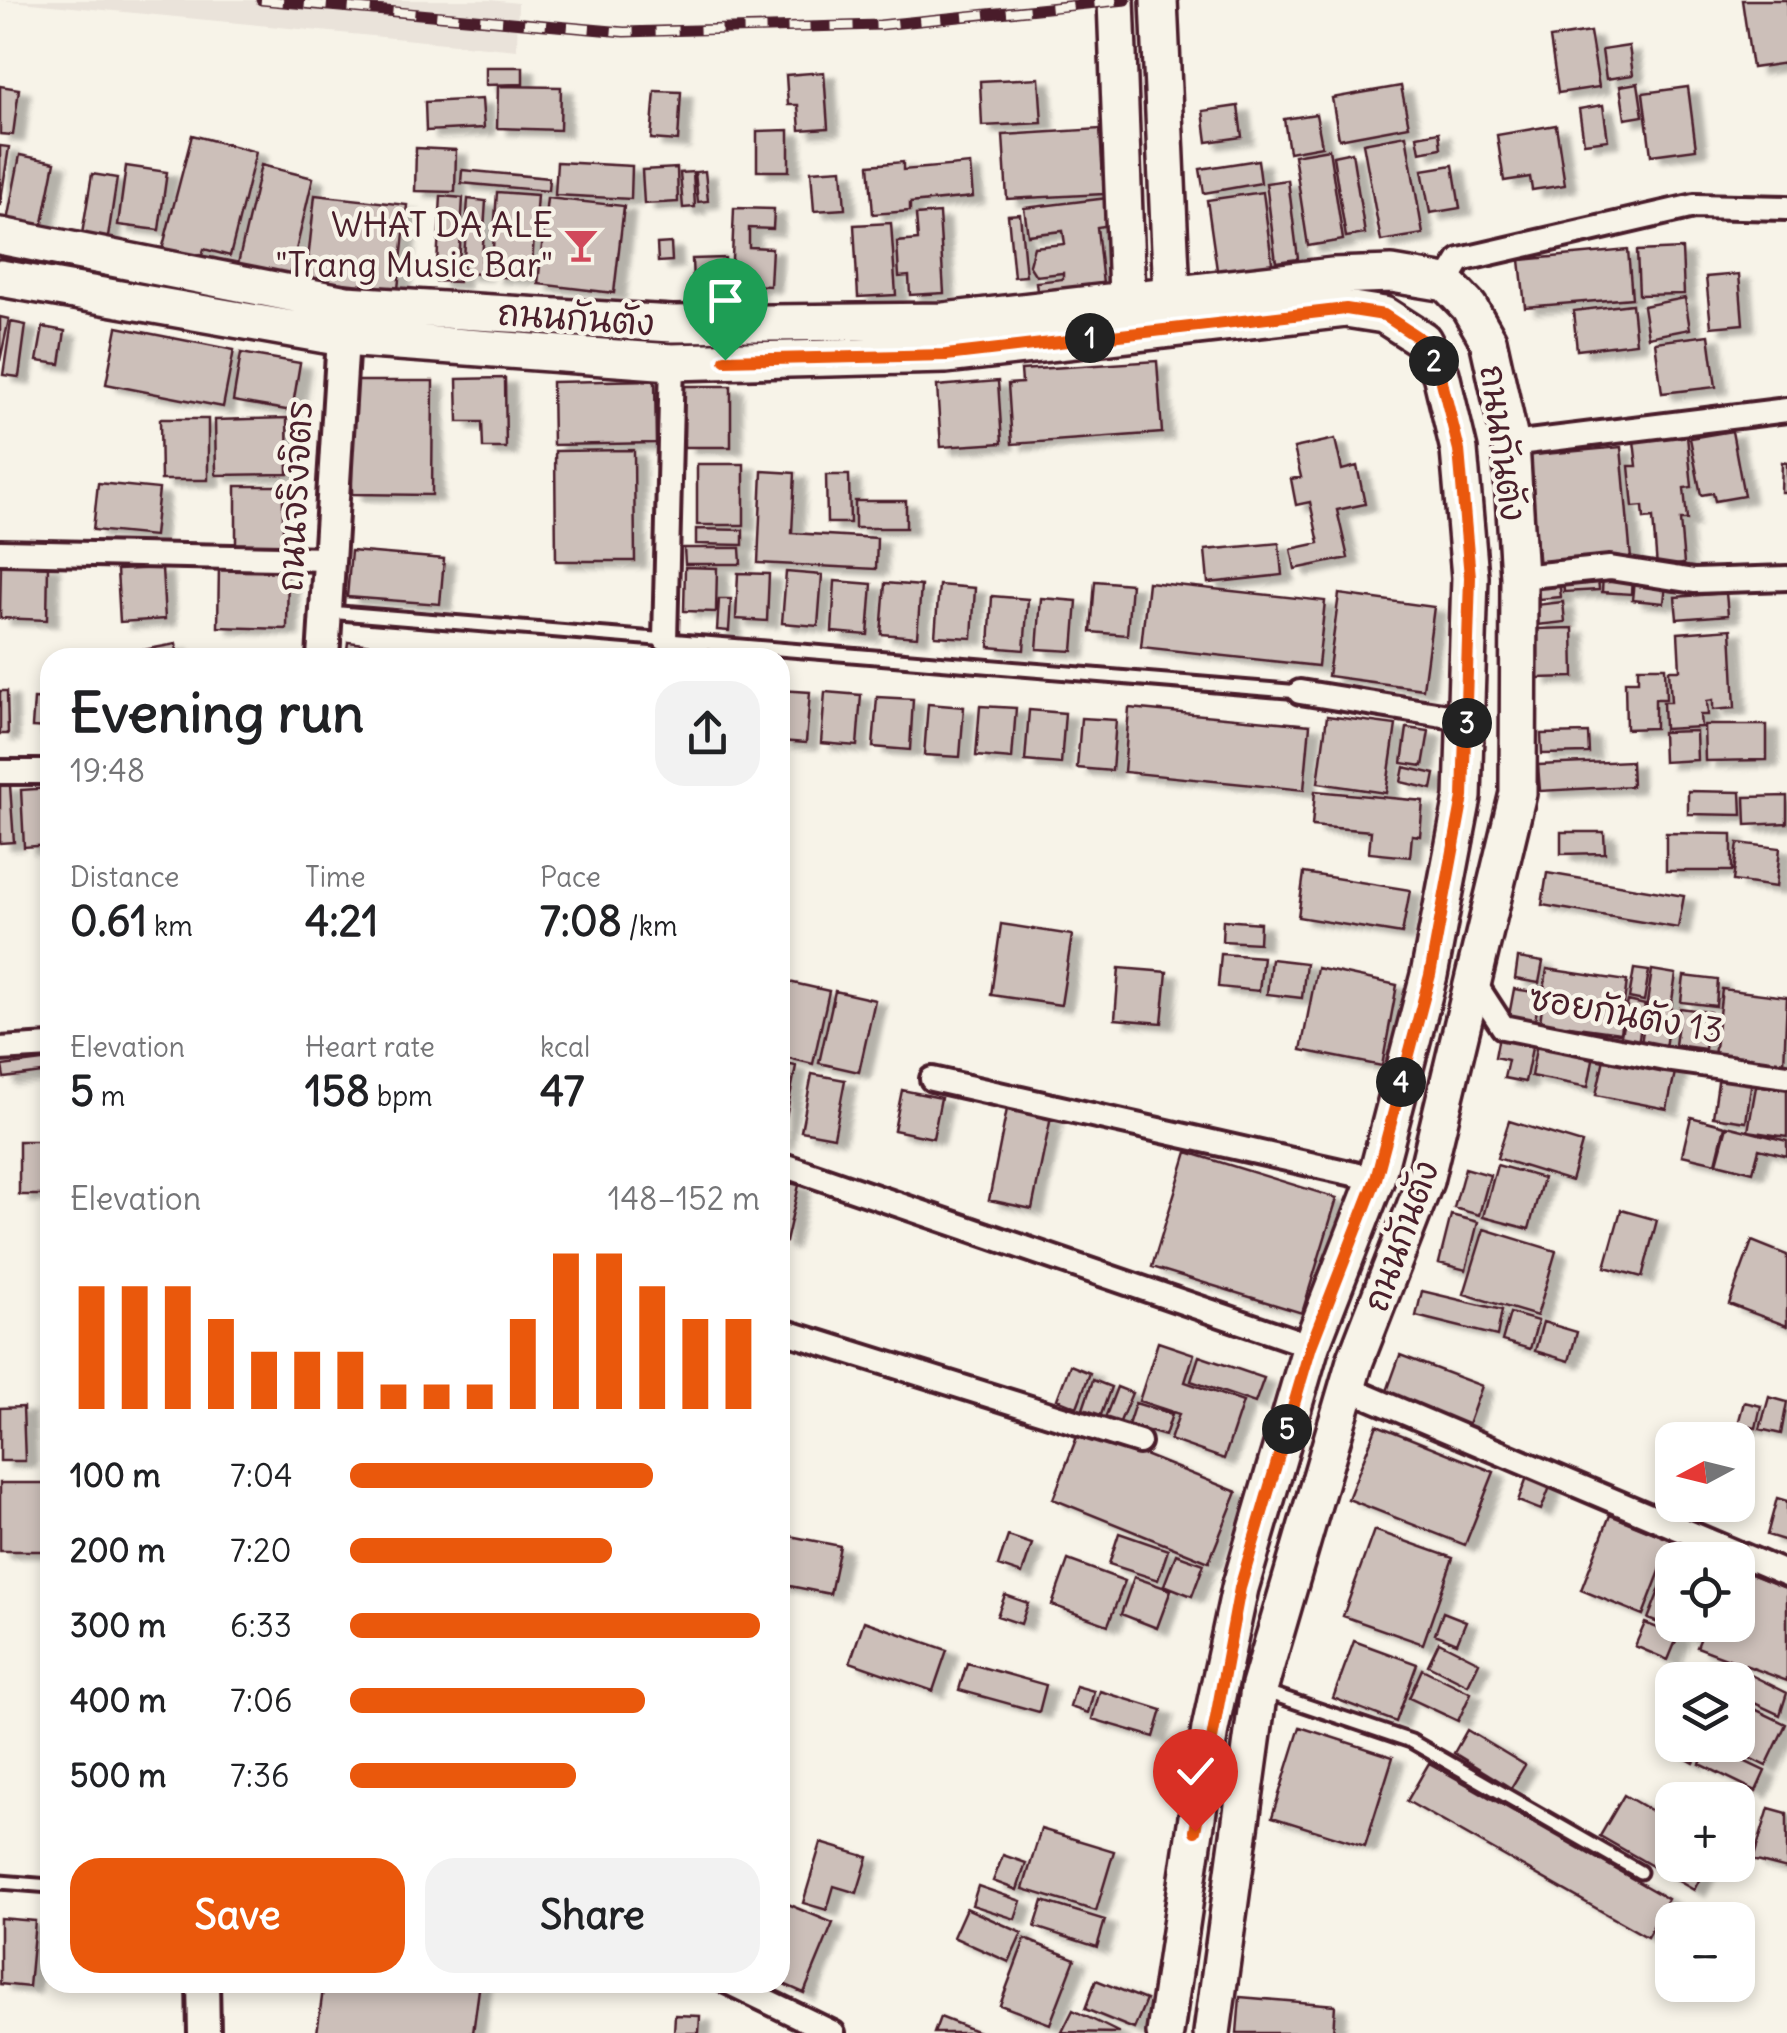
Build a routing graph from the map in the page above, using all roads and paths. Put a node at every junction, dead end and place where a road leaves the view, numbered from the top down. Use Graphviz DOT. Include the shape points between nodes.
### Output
graph roads {
  1 [pos="1116,0"];
  2 [pos="1159,0"];
  3 [pos="1787,208"];
  4 [pos="0,236"];
  5 [pos="0,278"];
  6 [pos="1446,282"];
  7 [pos="1172,311"];
  8 [pos="1127,316"];
  9 [pos="344,321"];
  10 [pos="726,324"];
  11 [pos="725,360"];
  12 [pos="672,362"];
  13 [pos="1787,410"];
  14 [pos="1511,444"];
  15 [pos="0,552"];
  16 [pos="328,558"];
  17 [pos="1470,577"];
  18 [pos="1519,577"];
  19 [pos="1787,578"];
  20 [pos="326,612"];
  21 [pos="665,639"];
  22 [pos="323,648"];
  23 [pos="773,648"];
  24 [pos="790,649"];
  25 [pos="1300,692"];
  26 [pos="1468,720"];
  27 [pos="0,772"];
  28 [pos="40,772"];
  29 [pos="1430,975"];
  30 [pos="1476,984"];
  31 [pos="40,1047"];
  32 [pos="0,1049"];
  33 [pos="1787,1076"];
  34 [pos="932,1079"];
  35 [pos="790,1167"];
  36 [pos="1376,1179"];
  37 [pos="790,1333"];
  38 [pos="1311,1346"];
  39 [pos="1351,1375"];
  40 [pos="1138,1442"];
  41 [pos="1787,1574"];
  42 [pos="1260,1690"];
  43 [pos="1195,1831"];
  44 [pos="1238,1839"];
  45 [pos="1640,1872"];
  46 [pos="0,1882"];
  47 [pos="40,1885"];
  48 [pos="203,1993"];
  49 [pos="750,1993"];
  50 [pos="204,2033"];
  51 [pos="832,2033"];
  52 [pos="1165,2033"];
  53 [pos="1212,2033"];
  1 -- 8 [label="main road"];
  2 -- 7 [label="main road"];
  3 -- 6 [label="street" via="1694,206 1460,260"];
  4 -- 9 [label="main road, ถนนกันตัง"];
  5 -- 9 [label="main road, ถนนกันตัง"];
  6 -- 7 [label="main road, ถนนกันตัง" via="1392,274 1333,276"];
  6 -- 14 [label="main road, ถนนกันตัง" via="1470,306 1488,340"];
  7 -- 8 [label="main road, ถนนกันตัง"];
  7 -- 17 [label="main road, ถนนกันตัง" via="1346,309 1384,315 1422,340 1440,374 1459,450"];
  8 -- 10 [label="main road, ถนนกันตัง"];
  8 -- 11 [label="main road, ถนนกันตัง" via="946,355"];
  9 -- 10 [label="main road, ถนนกันตัง"];
  9 -- 12 [label="main road, ถนนกันตัง"];
  9 -- 16 [label="street, ถนนจริงจิตร"];
  10 -- 11 [label="main road"];
  11 -- 12 [label="main road, ถนนกันตัง"];
  12 -- 21 [label="street"];
  13 -- 14 [label="street"];
  14 -- 18 [label="main road, ถนนกันตัง"];
  15 -- 16 [label="street"];
  16 -- 20 [label="street, ถนนจริงจิตร"];
  17 -- 18 [label="main road"];
  17 -- 26 [label="main road, ถนนกันตัง"];
  18 -- 19 [label="street" via="1610,568 1694,581"];
  18 -- 30 [label="main road, ถนนกันตัง" via="1518,794"];
  20 -- 21 [label="lane"];
  20 -- 22 [label="street, ถนนจริงจิตร"];
  21 -- 23 [label="lane"];
  24 -- 25 [label="lane"];
  25 -- 26 [label="street"];
  26 -- 29 [label="main road, ถนนกันตัง" via="1463,797"];
  27 -- 28 [label="street"];
  29 -- 30 [label="main road"];
  29 -- 36 [label="main road, ถนนกันตัง"];
  30 -- 33 [label="street, ซอยกันตัง 13" via="1503,1026"];
  30 -- 39 [label="main road, ถนนกันตัง" via="1425,1182"];
  31 -- 32 [label="street"];
  34 -- 36 [label="street"];
  35 -- 38 [label="street"];
  36 -- 38 [label="main road, ถนนกันตัง"];
  37 -- 40 [label="street"];
  38 -- 39 [label="main road"];
  38 -- 43 [label="main road, ถนนกันตัง" via="1240,1588"];
  39 -- 41 [label="street"];
  39 -- 42 [label="main road, ถนนกันตัง"];
  42 -- 44 [label="main road, ถนนกันตัง"];
  42 -- 45 [label="lane" via="1410,1741"];
  43 -- 44 [label="main road"];
  43 -- 52 [label="main road, ถนนกันตัง"];
  44 -- 53 [label="main road, ถนนกันตัง"];
  46 -- 47 [label="lane"];
  48 -- 50 [label="street"];
  49 -- 51 [label="street"];
}
